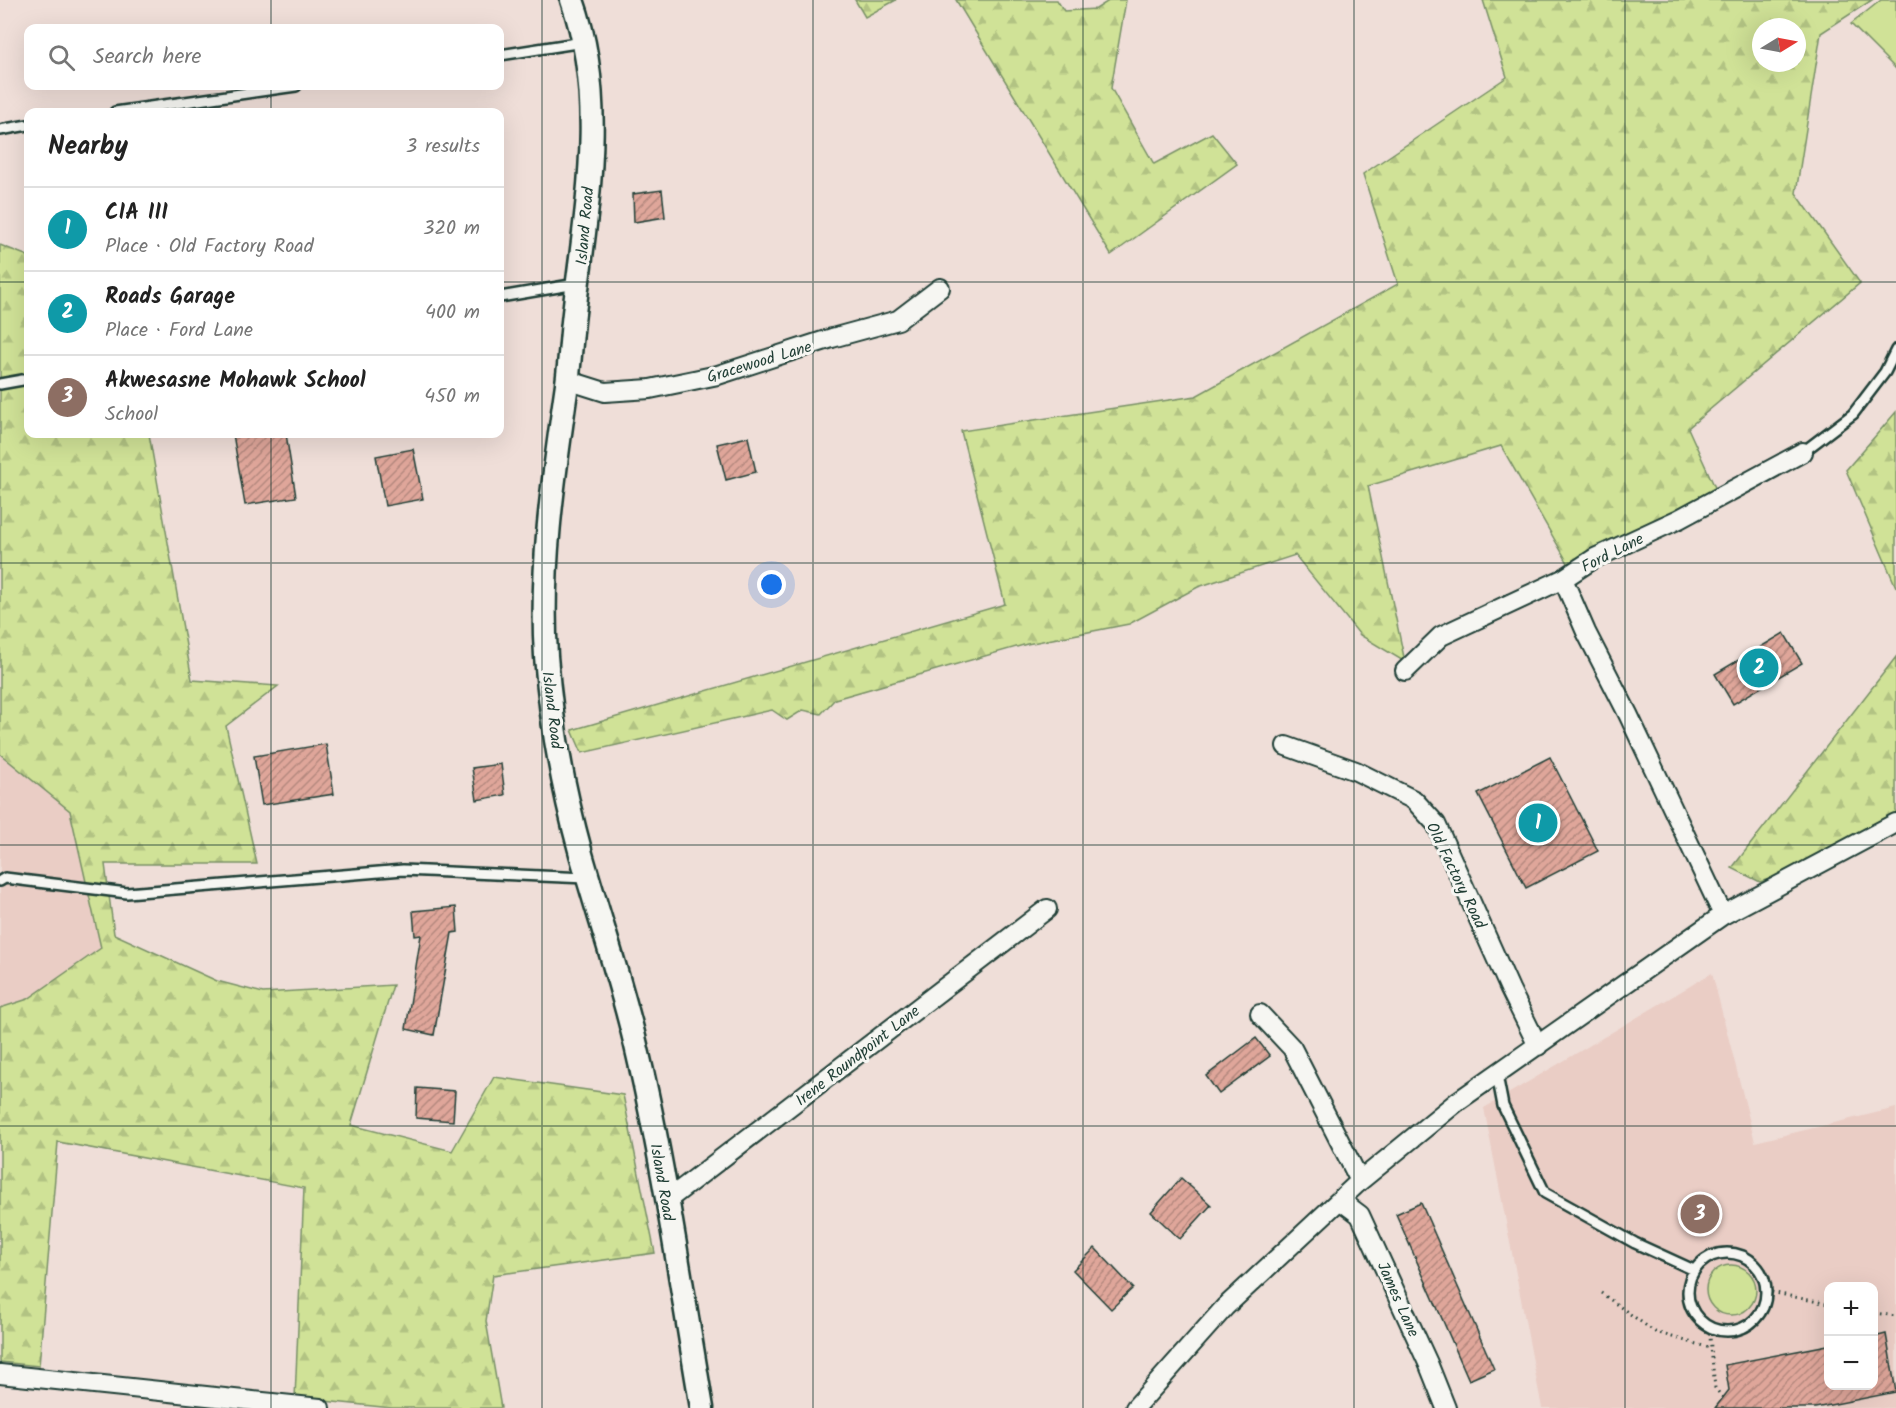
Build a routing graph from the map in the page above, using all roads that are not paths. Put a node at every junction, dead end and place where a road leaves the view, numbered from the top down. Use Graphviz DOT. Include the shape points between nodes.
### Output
graph roads {
  1 [pos="572,0"];
  2 [pos="584,42"];
  3 [pos="504,54"];
  4 [pos="268,90"];
  5 [pos="143,108"];
  6 [pos="24,126"];
  7 [pos="0,130"];
  8 [pos="578,283"];
  9 [pos="940,288"];
  10 [pos="504,296"];
  11 [pos="1896,350"];
  12 [pos="24,380"];
  13 [pos="567,380"];
  14 [pos="0,384"];
  15 [pos="1803,452"];
  16 [pos="1563,579"];
  17 [pos="1405,671"];
  18 [pos="1286,746"];
  19 [pos="1896,823"];
  20 [pos="588,878"];
  21 [pos="0,880"];
  22 [pos="1047,909"];
  23 [pos="1723,915"];
  24 [pos="1260,1014"];
  25 [pos="1538,1046"];
  26 [pos="1497,1075"];
  27 [pos="1360,1181"];
  28 [pos="1340,1200"];
  29 [pos="666,1201"];
  30 [pos="1694,1270"];
  31 [pos="0,1374"];
  32 [pos="320,1408"];
  33 [pos="702,1408"];
  34 [pos="1135,1408"];
  35 [pos="1446,1408"];
  1 -- 2 [label="street, Island Road"];
  2 -- 3 [label="lane"];
  2 -- 8 [label="street, Island Road" via="590,70 592,130"];
  4 -- 5 [label="lane"];
  6 -- 7 [label="lane"];
  8 -- 10 [label="lane"];
  8 -- 13 [label="street, Island Road"];
  9 -- 13 [label="street, Gracewood Lane" via="898,320 718,375 650,389 605,392"];
  11 -- 15 [label="lane, Ford Lane" via="1885,372 1853,414"];
  12 -- 14 [label="lane"];
  13 -- 20 [label="street, Island Road" via="548,518 546,653 564,784"];
  15 -- 16 [label="street, Ford Lane" via="1679,519 1595,558"];
  16 -- 17 [label="street" via="1441,636"];
  16 -- 23 [label="street, Ford Lane"];
  18 -- 25 [label="street, Old Factory Road" via="1356,771 1414,800 1436,825"];
  19 -- 23 [label="street"];
  20 -- 21 [label="lane" via="403,870 127,893"];
  20 -- 29 [label="street, Island Road" via="638,1051"];
  22 -- 29 [label="street, Irene Roundpoint Lane"];
  23 -- 25 [label="street"];
  24 -- 27 [label="street" via="1292,1048"];
  25 -- 26 [label="street"];
  26 -- 27 [label="street" via="1458,1101"];
  26 -- 30 [label="lane" via="1503,1106 1545,1193 1635,1243"];
  27 -- 28 [label="street"];
  28 -- 34 [label="street" via="1225,1307"];
  28 -- 35 [label="street, James Lane" via="1360,1215"];
  29 -- 33 [label="street, Island Road"];
  30 -- 30 [label="lane" via="1688,1288 1691,1308 1709,1327 1736,1330 1758,1316 1766,1291 1764,1279 1749,1259 1726,1252 1702,1261"];
  31 -- 32 [label="street"];
}
